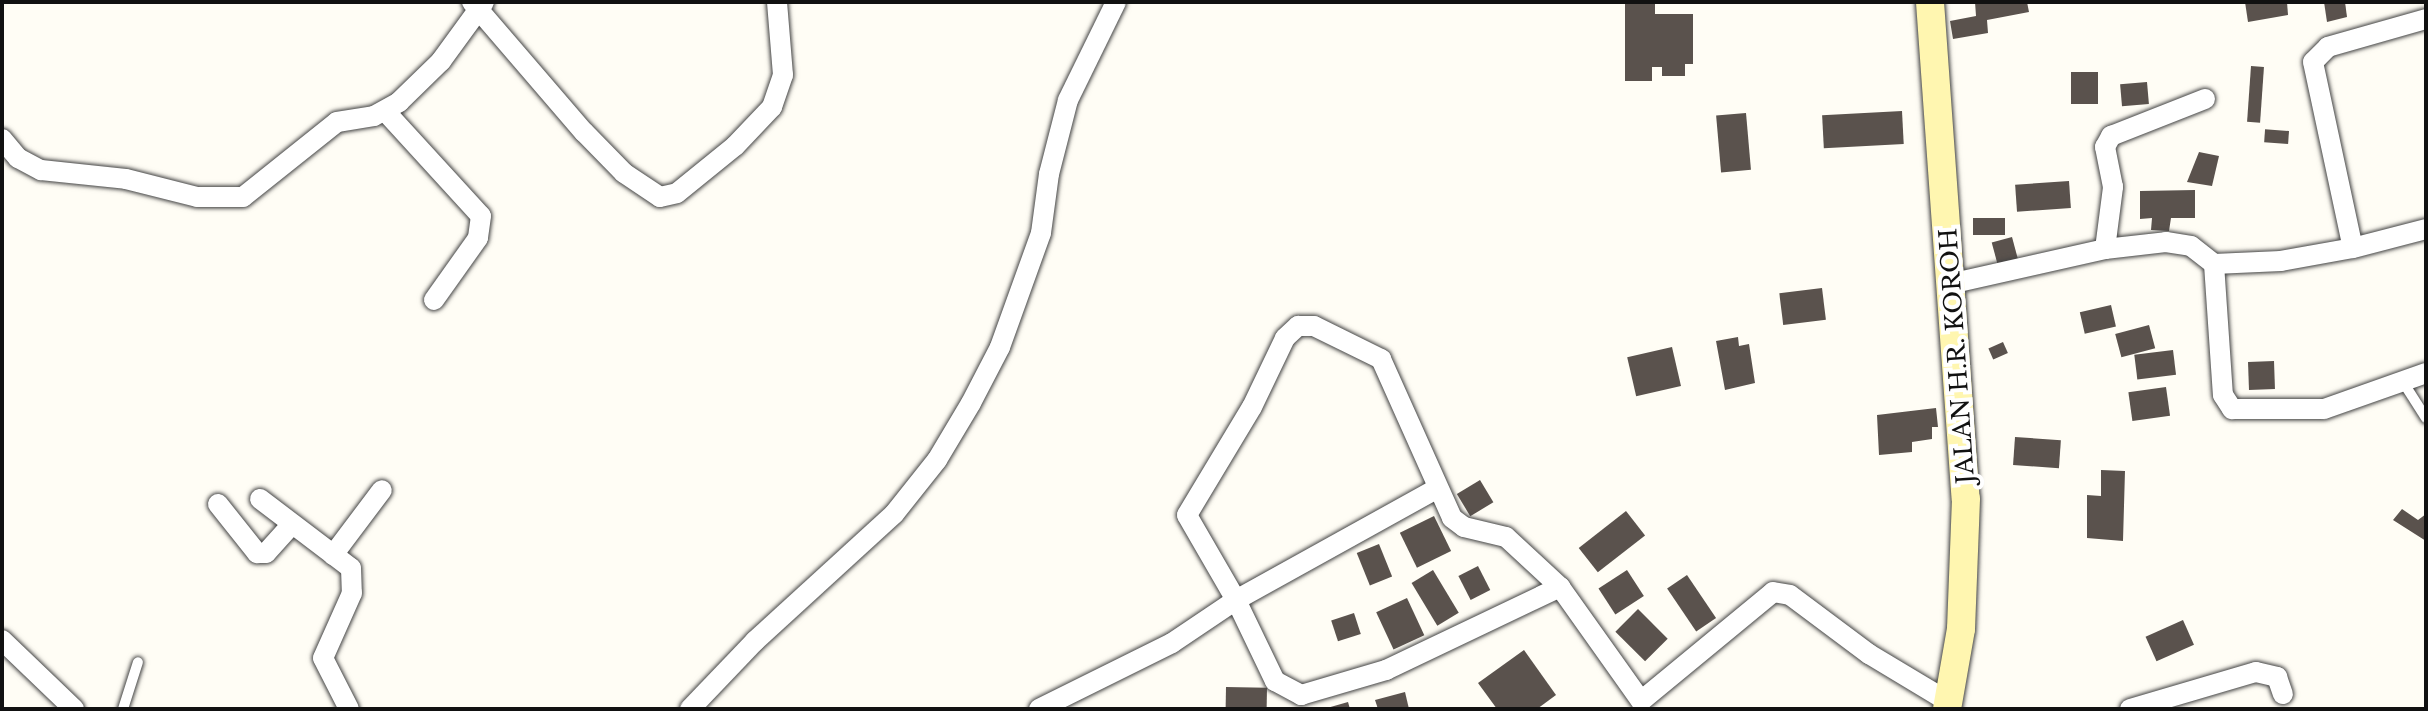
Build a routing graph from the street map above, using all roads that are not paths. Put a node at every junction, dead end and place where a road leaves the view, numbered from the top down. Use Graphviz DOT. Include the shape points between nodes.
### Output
graph roads {
  1 [pos="777,2"];
  2 [pos="1116,2"];
  3 [pos="1930,2"];
  4 [pos="479,5"];
  5 [pos="2426,19"];
  6 [pos="2205,99"];
  7 [pos="385,111"];
  8 [pos="2,139"];
  9 [pos="2426,229"];
  10 [pos="2353,248"];
  11 [pos="2105,249"];
  12 [pos="2214,264"];
  13 [pos="1954,283"];
  14 [pos="434,300"];
  15 [pos="2426,373"];
  16 [pos="2403,382"];
  17 [pos="2426,418"];
  18 [pos="1438,488"];
  19 [pos="382,490"];
  20 [pos="260,499"];
  21 [pos="218,504"];
  22 [pos="290,526"];
  23 [pos="333,555"];
  24 [pos="1560,587"];
  25 [pos="1236,600"];
  26 [pos="2,640"];
  27 [pos="138,662"];
  28 [pos="2283,694"];
  29 [pos="1293,702"];
  30 [pos="1636,705"];
  31 [pos="1948,706"];
  32 [pos="74,709"];
  33 [pos="123,709"];
  34 [pos="349,709"];
  35 [pos="690,709"];
  36 [pos="1039,709"];
  37 [pos="2130,709"];
  1 -- 4 [label="street" via="783,75 772,107 677,193 660,197 624,173 584,132"];
  2 -- 35 [label="street" via="1068,100 1041,233 1000,347 957,426 894,514 755,641"];
  3 -- 13 [label="main road, JALAN H.R. KOROH"];
  4 -- 7 [label="street" via="441,61"];
  5 -- 10 [label="street" via="2328,47 2313,62"];
  6 -- 11 [label="street" via="2111,136 2105,147 2113,187"];
  7 -- 8 [label="street" via="337,122 254,191 236,199 41,170 18,158"];
  7 -- 14 [label="street" via="481,216 478,238"];
  9 -- 10 [label="street"];
  10 -- 12 [label="street" via="2281,261"];
  11 -- 12 [label="street" via="2182,243"];
  11 -- 13 [label="street"];
  12 -- 16 [label="street" via="2223,395 2232,409 2324,409"];
  13 -- 31 [label="main road, JALAN H.R. KOROH" via="1966,561 1957,666"];
  15 -- 16 [label="street"];
  16 -- 17 [label="lane"];
  18 -- 24 [label="street" via="1455,521 1490,530 1518,546"];
  18 -- 25 [label="street"];
  18 -- 25 [label="street" via="1385,364 1346,338 1298,326 1285,338 1252,407 1187,512"];
  19 -- 23 [label="street"];
  20 -- 22 [label="street"];
  21 -- 22 [label="street" via="257,553 266,553"];
  22 -- 23 [label="street"];
  23 -- 34 [label="street" via="351,568 352,593 323,658"];
  24 -- 29 [label="street" via="1386,670"];
  24 -- 30 [label="street"];
  25 -- 29 [label="street" via="1275,681"];
  25 -- 36 [label="street" via="1172,643"];
  26 -- 32 [label="street"];
  27 -- 33 [label="lane"];
  28 -- 37 [label="street" via="2277,677 2256,672"];
  30 -- 31 [label="street" via="1773,592 1790,595"];
}
